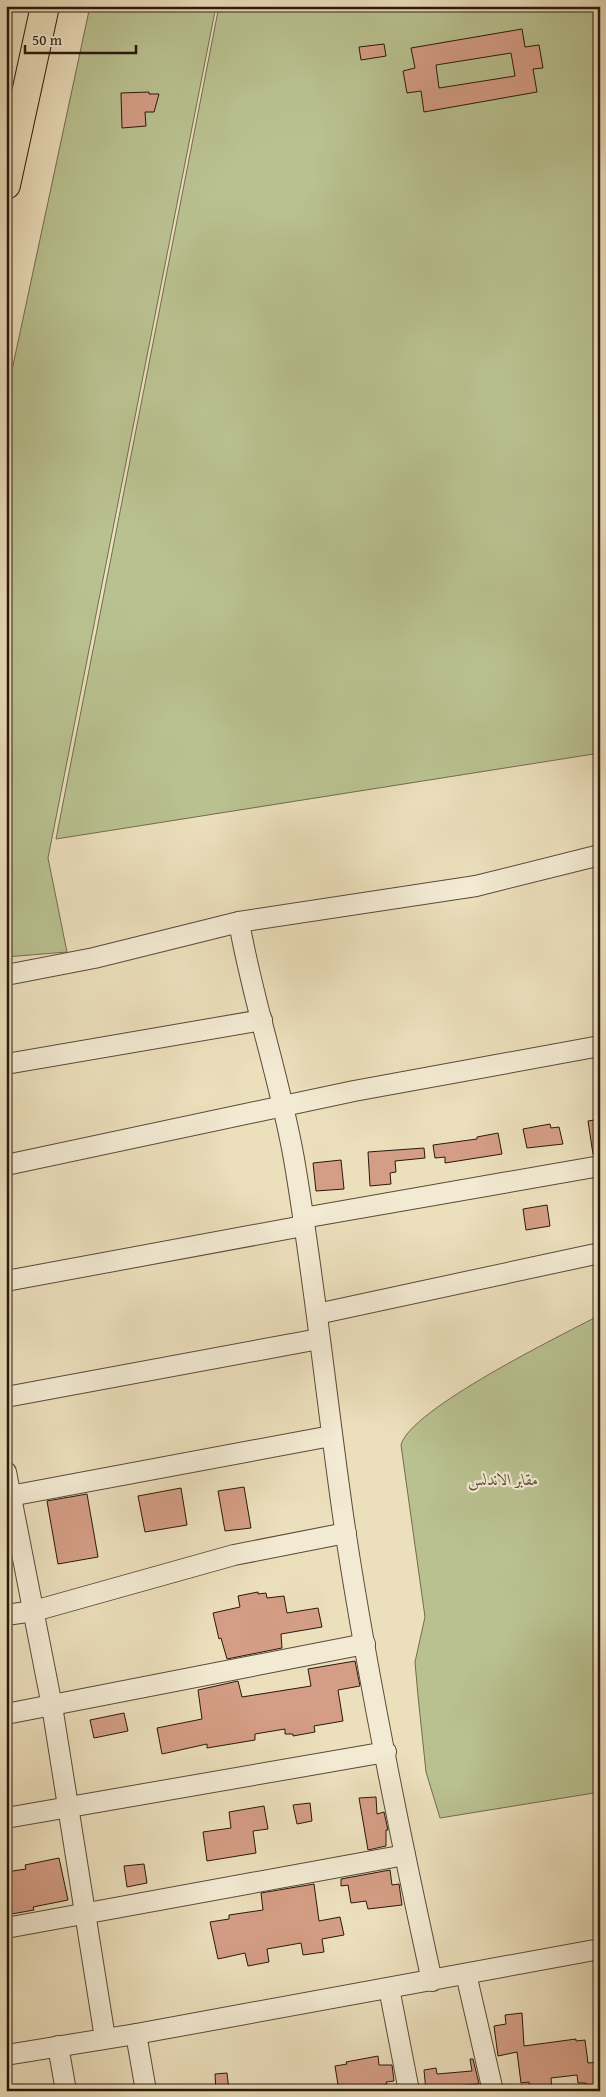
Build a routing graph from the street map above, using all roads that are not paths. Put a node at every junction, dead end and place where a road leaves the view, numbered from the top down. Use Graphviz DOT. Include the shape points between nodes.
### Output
graph roads {
  1 [pos="45,6"];
  2 [pos="6,185"];
  3 [pos="600,855"];
  4 [pos="239,922"];
  5 [pos="6,975"];
  6 [pos="262,1020"];
  7 [pos="600,1046"];
  8 [pos="6,1064"];
  9 [pos="283,1106"];
  10 [pos="6,1166"];
  11 [pos="600,1166"];
  12 [pos="303,1222"];
  13 [pos="600,1253"];
  14 [pos="6,1281"];
  15 [pos="317,1314"];
  16 [pos="319,1339"];
  17 [pos="6,1397"];
  18 [pos="331,1436"];
  19 [pos="6,1472"];
  20 [pos="10,1496"];
  21 [pos="346,1533"];
  22 [pos="34,1611"];
  23 [pos="6,1615"];
  24 [pos="365,1644"];
  25 [pos="52,1706"];
  26 [pos="6,1714"];
  27 [pos="386,1752"];
  28 [pos="68,1808"];
  29 [pos="6,1818"];
  30 [pos="404,1855"];
  31 [pos="85,1915"];
  32 [pos="6,1928"];
  33 [pos="600,1950"];
  34 [pos="466,1974"];
  35 [pos="432,1981"];
  36 [pos="388,1988"];
  37 [pos="136,2034"];
  38 [pos="104,2038"];
  39 [pos="58,2046"];
  40 [pos="6,2055"];
  41 [pos="66,2091"];
  42 [pos="146,2091"];
  43 [pos="409,2091"];
  44 [pos="493,2091"];
  1 -- 2 [label="highway"];
  3 -- 4 [label="street" via="476,886"];
  4 -- 5 [label="street" via="94,958"];
  4 -- 6 [label="street" via="246,963"];
  6 -- 8 [label="street"];
  6 -- 9 [label="street"];
  7 -- 9 [label="street"];
  9 -- 10 [label="street"];
  9 -- 12 [label="street"];
  11 -- 12 [label="street"];
  12 -- 14 [label="street"];
  12 -- 15 [label="street"];
  13 -- 15 [label="street"];
  15 -- 16 [label="street"];
  16 -- 17 [label="street"];
  16 -- 18 [label="street"];
  18 -- 20 [label="street"];
  18 -- 21 [label="street"];
  19 -- 20 [label="street"];
  20 -- 22 [label="street"];
  21 -- 22 [label="street" via="234,1555"];
  21 -- 24 [label="street"];
  22 -- 23 [label="street"];
  22 -- 25 [label="street"];
  24 -- 25 [label="street"];
  24 -- 27 [label="street"];
  25 -- 26 [label="street"];
  25 -- 28 [label="street"];
  27 -- 28 [label="street"];
  27 -- 30 [label="street"];
  28 -- 29 [label="street"];
  28 -- 31 [label="street"];
  30 -- 31 [label="street"];
  30 -- 35 [label="street"];
  31 -- 32 [label="street"];
  31 -- 38 [label="street"];
  33 -- 34 [label="street"];
  34 -- 35 [label="street"];
  34 -- 44 [label="street"];
  35 -- 36 [label="street"];
  36 -- 37 [label="street"];
  36 -- 43 [label="street"];
  37 -- 38 [label="street"];
  37 -- 42 [label="street"];
  38 -- 39 [label="street"];
  39 -- 40 [label="street"];
  39 -- 41 [label="street"];
}
